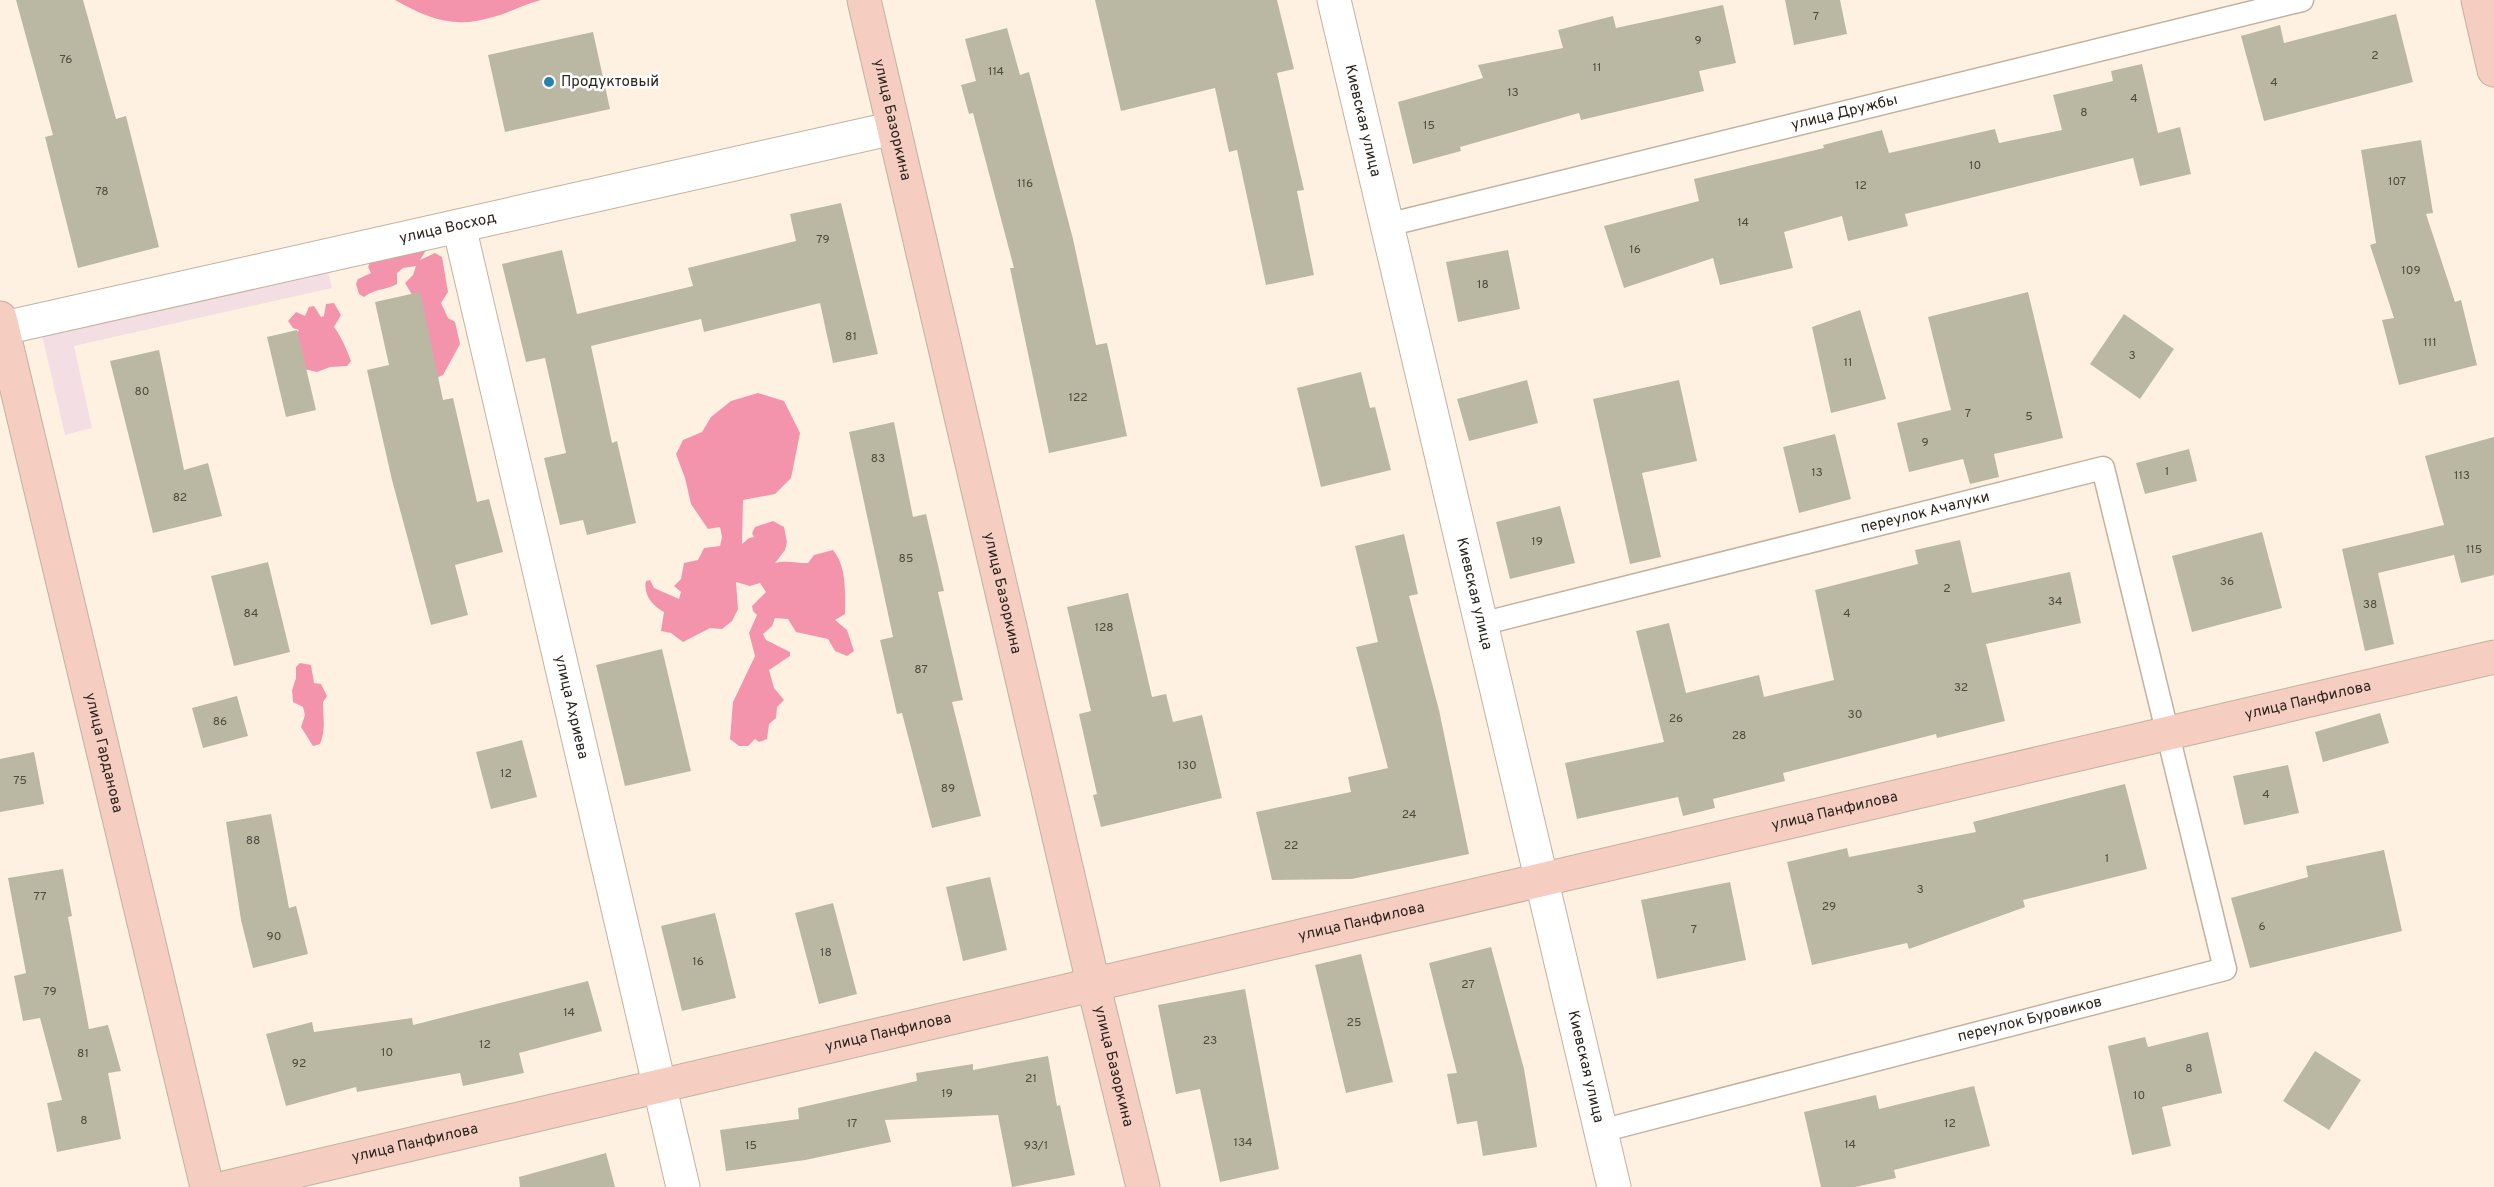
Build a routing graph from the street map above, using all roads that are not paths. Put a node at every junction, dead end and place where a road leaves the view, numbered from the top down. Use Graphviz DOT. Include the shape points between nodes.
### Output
graph roads {
  1 [pos="864,0"];
  2 [pos="1334,0"];
  3 [pos="2302,0"];
  4 [pos="2478,0"];
  5 [pos="2494,70"];
  6 [pos="894,128"];
  7 [pos="1387,225"];
  8 [pos="459,226"];
  9 [pos="1,326"];
  10 [pos="1481,624"];
  11 [pos="2494,657"];
  12 [pos="2170,734"];
  13 [pos="1542,879"];
  14 [pos="1093,983"];
  15 [pos="658,1088"];
  16 [pos="1601,1131"];
  17 [pos="207,1187"];
  18 [pos="228,1187"];
  19 [pos="683,1187"];
  20 [pos="1143,1187"];
  21 [pos="1614,1187"];
  1 -- 6 [label="street, улица Базоркина"];
  2 -- 7 [label="street, Киевская улица"];
  3 -- 7 [label="lane, улица Дружбы"];
  4 -- 5 [label="street"];
  6 -- 8 [label="street, улица Восход"];
  6 -- 14 [label="street, улица Базоркина"];
  7 -- 10 [label="street, Киевская улица"];
  8 -- 9 [label="street, улица Восход"];
  8 -- 15 [label="street, улица Ахриева"];
  9 -- 17 [label="street, улица Гарданова"];
  10 -- 12 [label="lane, переулок Ачалуки" via="2103,468"];
  10 -- 13 [label="street, Киевская улица"];
  11 -- 12 [label="street, улица Панфилова"];
  12 -- 13 [label="street, улица Панфилова"];
  12 -- 16 [label="lane, переулок Буровиков" via="2225,969"];
  13 -- 14 [label="street, улица Панфилова"];
  13 -- 16 [label="street, Киевская улица"];
  14 -- 15 [label="street, улица Панфилова"];
  14 -- 20 [label="street, улица Базоркина"];
  15 -- 18 [label="street, улица Панфилова"];
  15 -- 19 [label="street, улица Ахриева"];
  16 -- 21 [label="street, Киевская улица"];
}
